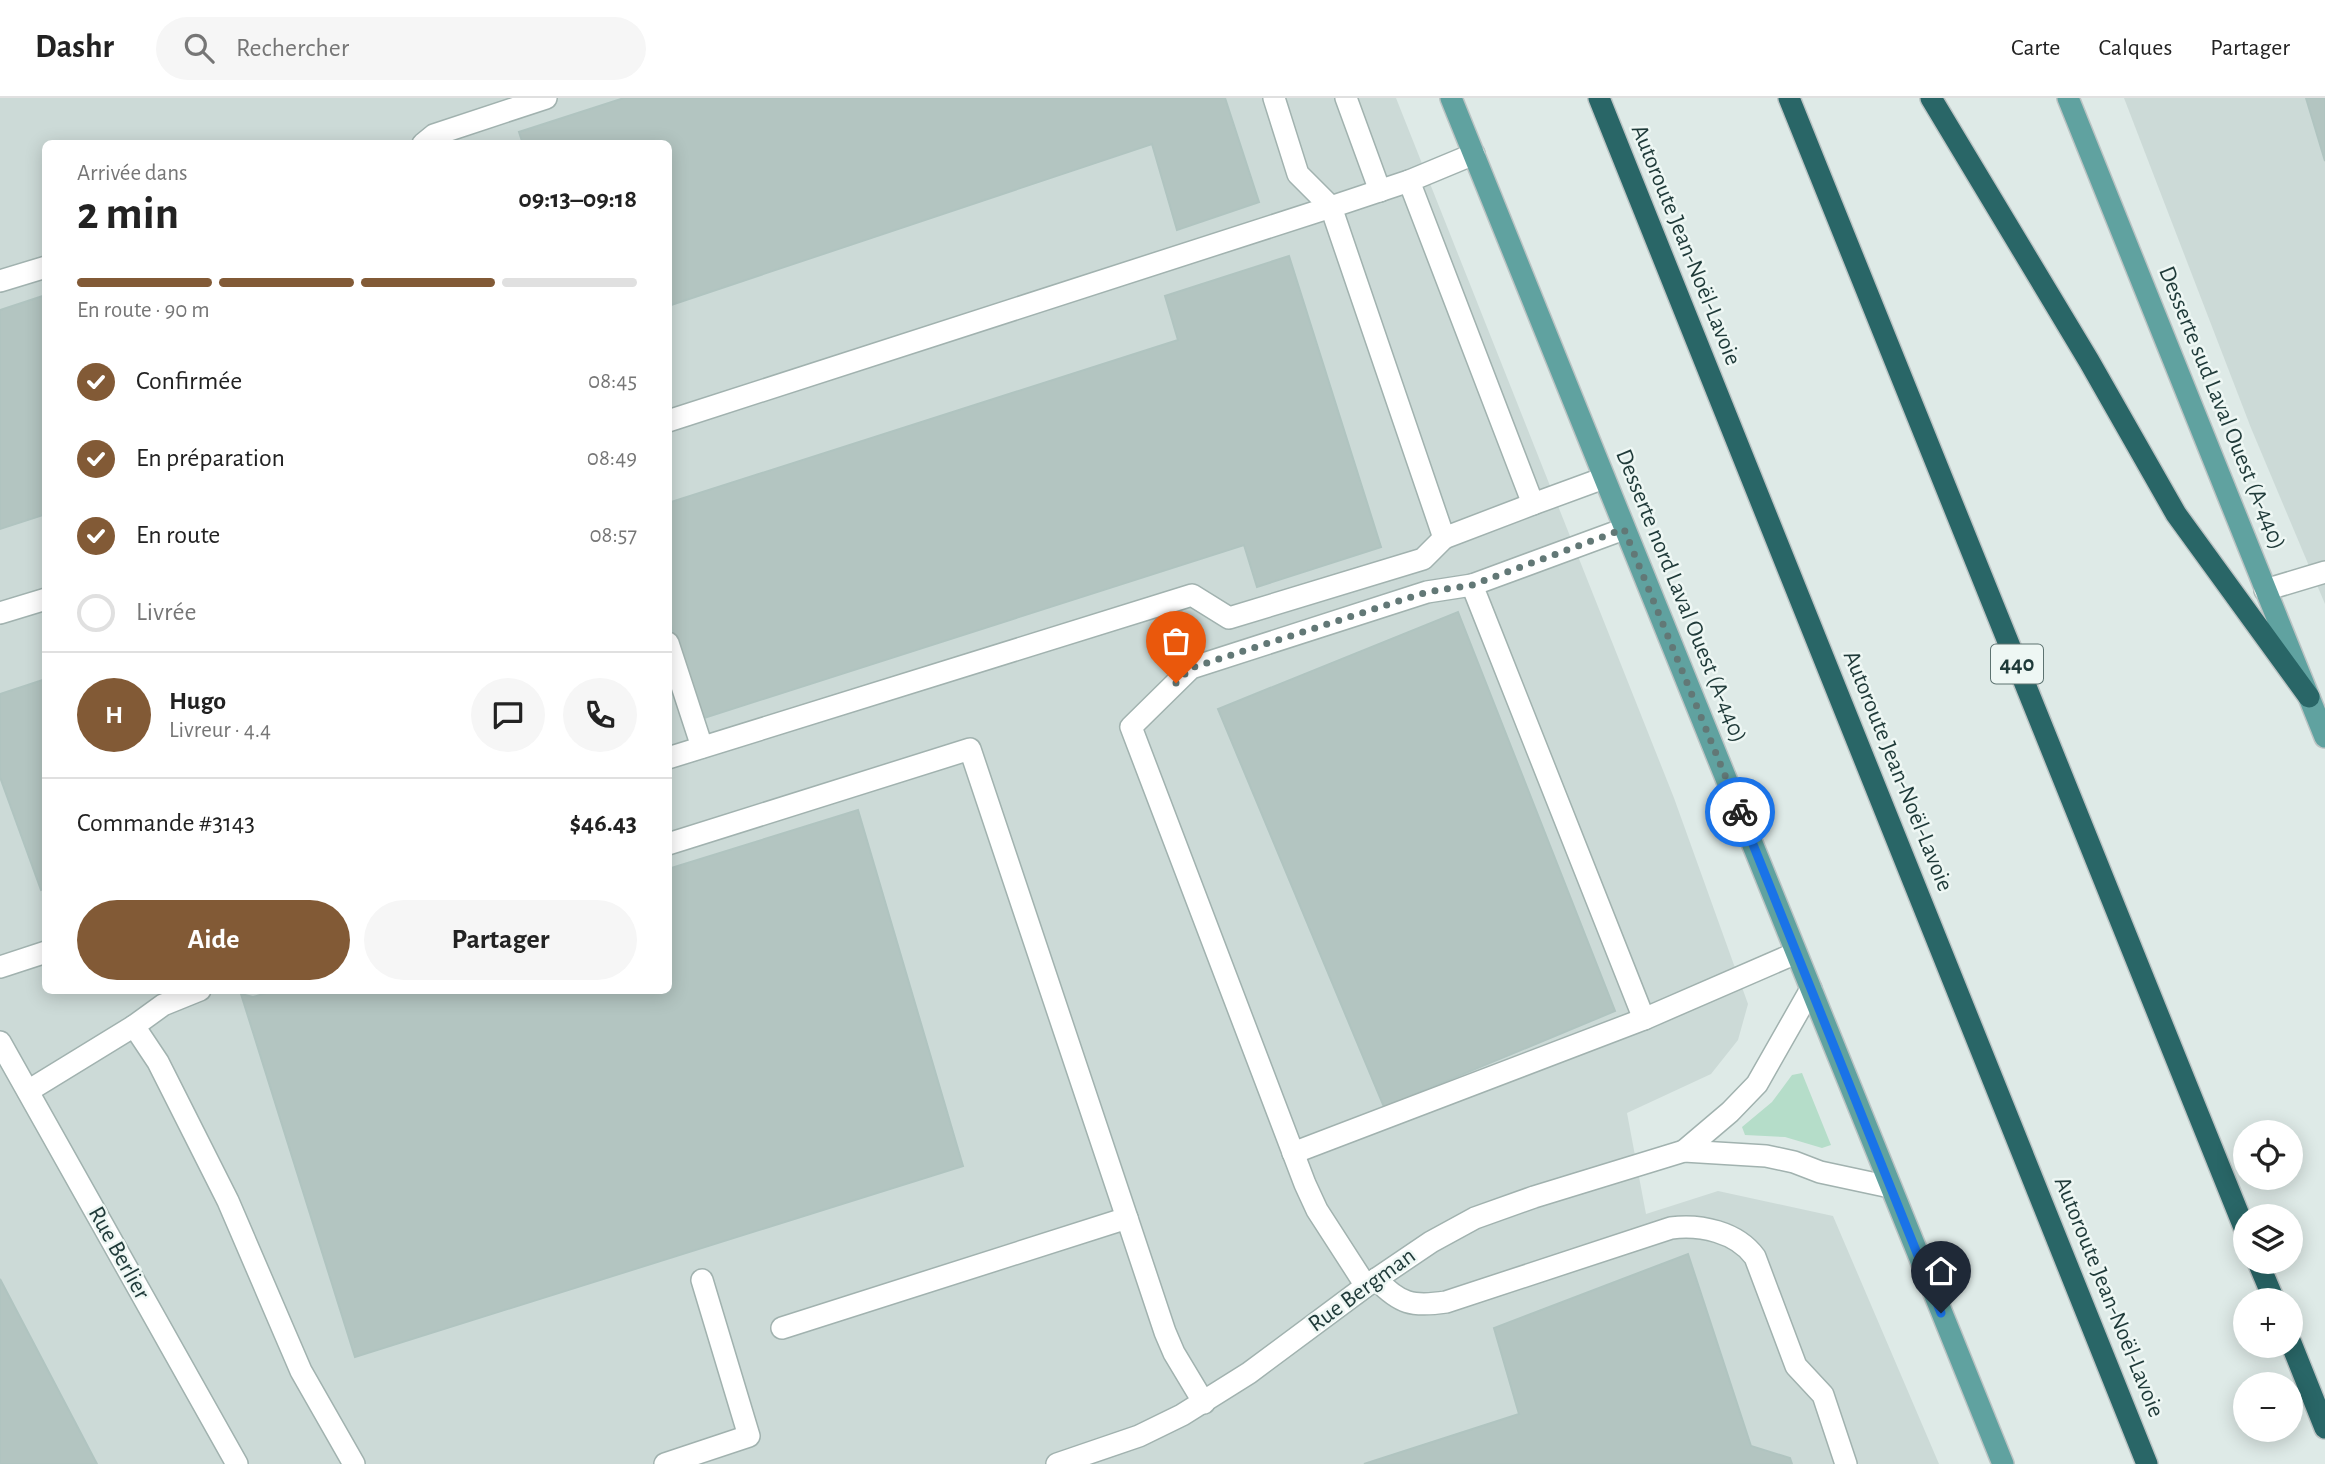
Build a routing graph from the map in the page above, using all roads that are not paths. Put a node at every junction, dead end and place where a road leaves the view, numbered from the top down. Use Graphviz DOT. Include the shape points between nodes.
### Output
graph roads {
  1 [pos="546,98"];
  2 [pos="1273,98"];
  3 [pos="1346,98"];
  4 [pos="1451,98"];
  5 [pos="1599,98"];
  6 [pos="1789,98"];
  7 [pos="1931,98"];
  8 [pos="2068,98"];
  9 [pos="427,140"];
  10 [pos="1474,154"];
  11 [pos="1409,181"];
  12 [pos="1380,191"];
  13 [pos="1331,206"];
  14 [pos="42,268"];
  15 [pos="0,281"];
  16 [pos="672,420"];
  17 [pos="1604,478"];
  18 [pos="1534,503"];
  19 [pos="1624,529"];
  20 [pos="1444,538"];
  21 [pos="2325,572"];
  22 [pos="1472,585"];
  23 [pos="2265,590"];
  24 [pos="42,600"];
  25 [pos="0,613"];
  26 [pos="672,655"];
  27 [pos="2309,697"];
  28 [pos="2325,737"];
  29 [pos="702,747"];
  30 [pos="672,757"];
  31 [pos="672,843"];
  32 [pos="42,953"];
  33 [pos="1796,953"];
  34 [pos="0,967"];
  35 [pos="1811,989"];
  36 [pos="191,994"];
  37 [pos="1644,1019"];
  38 [pos="134,1026"];
  39 [pos="0,1042"];
  40 [pos="28,1091"];
  41 [pos="1684,1151"];
  42 [pos="1293,1153"];
  43 [pos="1890,1187"];
  44 [pos="2235,1204"];
  45 [pos="1128,1218"];
  46 [pos="702,1280"];
  47 [pos="1371,1282"];
  48 [pos="782,1328"];
  49 [pos="2297,1358"];
  50 [pos="1204,1403"];
  51 [pos="2325,1427"];
  52 [pos="237,1464"];
  53 [pos="354,1464"];
  54 [pos="666,1464"];
  55 [pos="1057,1464"];
  56 [pos="1846,1464"];
  57 [pos="2003,1464"];
  58 [pos="2147,1464"];
  1 -- 9 [label="street"];
  2 -- 13 [label="street" via="1298,174"];
  3 -- 12 [label="street"];
  4 -- 10 [label="main road, Desserte nord Laval Ouest (A-440)"];
  5 -- 58 [label="highway, Autoroute Jean-Noël-Lavoie"];
  6 -- 44 [label="highway, 440"];
  7 -- 27 [label="highway" via="2176,514"];
  8 -- 23 [label="main road, Desserte sud Laval Ouest (A-440)"];
  10 -- 11 [label="street"];
  10 -- 17 [label="main road, Desserte nord Laval Ouest (A-440)"];
  11 -- 12 [label="street"];
  11 -- 18 [label="street"];
  12 -- 13 [label="street"];
  13 -- 16 [label="street"];
  13 -- 20 [label="street"];
  14 -- 15 [label="street"];
  17 -- 18 [label="street"];
  17 -- 19 [label="main road, Desserte nord Laval Ouest (A-440)"];
  18 -- 20 [label="street"];
  19 -- 22 [label="street"];
  19 -- 33 [label="main road, Desserte nord Laval Ouest (A-440)"];
  20 -- 29 [label="street" via="1423,559 1229,618 1192,595"];
  21 -- 23 [label="street"];
  22 -- 37 [label="street"];
  22 -- 42 [label="street" via="1427,592 1191,668 1131,727"];
  23 -- 27 [label="main road, Desserte sud Laval Ouest (A-440)"];
  24 -- 25 [label="street"];
  26 -- 29 [label="street"];
  27 -- 28 [label="main road, Desserte sud Laval Ouest (A-440)"];
  29 -- 30 [label="street"];
  31 -- 45 [label="street" via="970,749"];
  32 -- 34 [label="street"];
  33 -- 35 [label="main road, Desserte nord Laval Ouest (A-440)"];
  33 -- 37 [label="street"];
  35 -- 41 [label="street, Rue Bergman" via="1757,1084"];
  35 -- 43 [label="main road, Desserte nord Laval Ouest (A-440)"];
  36 -- 38 [label="street" via="163,1005"];
  37 -- 42 [label="street"];
  38 -- 40 [label="street"];
  38 -- 53 [label="street" via="158,1062 228,1201 301,1371"];
  39 -- 40 [label="street, Rue Berlier"];
  40 -- 52 [label="street, Rue Berlier"];
  41 -- 43 [label="street, Rue Bergman" via="1766,1156"];
  41 -- 47 [label="street, Rue Bergman" via="1475,1218"];
  42 -- 47 [label="street" via="1317,1210"];
  43 -- 57 [label="main road, Desserte nord Laval Ouest (A-440)"];
  45 -- 48 [label="street"];
  45 -- 50 [label="street" via="1165,1332"];
  46 -- 54 [label="street" via="749,1436"];
  47 -- 50 [label="street, Rue Bergman"];
  47 -- 56 [label="street" via="1401,1301 1446,1302 1671,1228 1688,1226 1731,1237 1755,1257 1796,1366 1823,1395"];
  49 -- 51 [label="highway"];
  50 -- 55 [label="street, Rue Bergman" via="1139,1436"];
}
